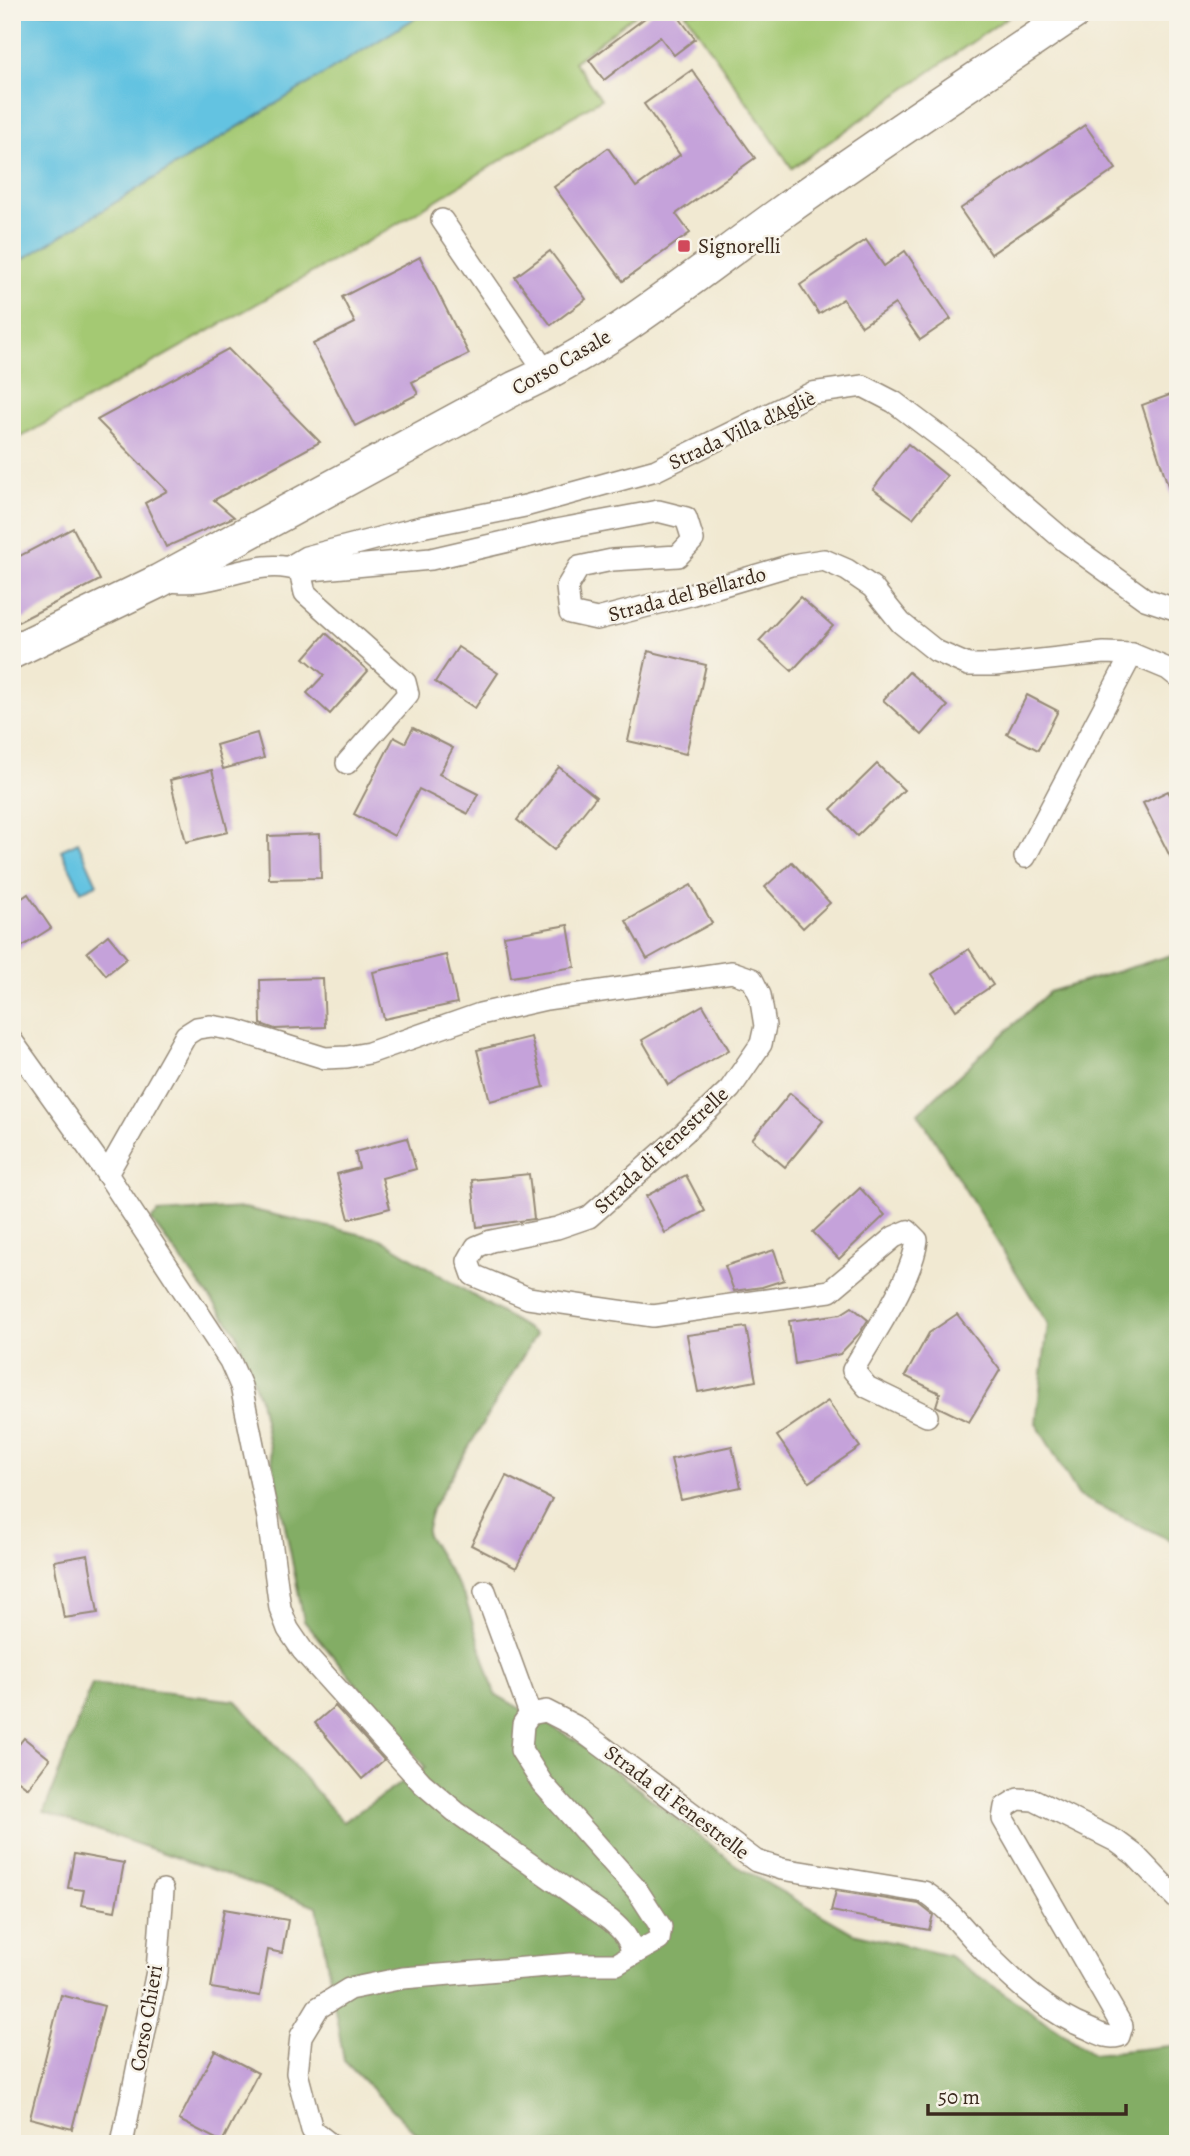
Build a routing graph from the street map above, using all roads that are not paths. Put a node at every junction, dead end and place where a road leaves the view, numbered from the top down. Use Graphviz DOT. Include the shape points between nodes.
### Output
graph roads {
  1 [pos="1075,12"];
  2 [pos="442,220"];
  3 [pos="547,374"];
  4 [pos="294,569"];
  5 [pos="159,581"];
  6 [pos="1178,610"];
  7 [pos="12,652"];
  8 [pos="1132,654"];
  9 [pos="1178,677"];
  10 [pos="347,763"];
  11 [pos="1025,858"];
  12 [pos="12,1041"];
  13 [pos="107,1174"];
  14 [pos="927,1416"];
  15 [pos="485,1591"];
  16 [pos="530,1714"];
  17 [pos="163,1890"];
  18 [pos="1178,1900"];
  19 [pos="632,1955"];
  20 [pos="314,2137"];
  21 [pos="122,2144"];
  22 [pos="330,2144"];
  1 -- 3 [label="main road, Corso Casale" via="807,194 624,326"];
  2 -- 3 [label="street"];
  3 -- 5 [label="main road, Corso Casale"];
  4 -- 5 [label="street, Strada del Bellardo" via="255,568 197,582"];
  4 -- 6 [label="street, Strada Villa d'Agliè" via="306,557 526,506 656,470 812,393 863,386 894,402 967,457 1065,541 1135,591"];
  4 -- 8 [label="street, Strada del Bellardo" via="431,559 657,511 686,518 693,540 678,556 579,567 567,587 570,613 597,619 824,559 872,587 901,623 936,651 968,665"];
  4 -- 10 [label="street" via="305,593 405,681 408,694"];
  5 -- 7 [label="main road, Corso Casale"];
  8 -- 9 [label="street, Strada del Bellardo"];
  8 -- 11 [label="street"];
  12 -- 13 [label="street"];
  13 -- 14 [label="street, Strada di Fenestrelle" via="186,1035 197,1028 234,1030 325,1058 347,1057 480,1014 546,999 732,972 752,979 765,1026 761,1044 730,1089 589,1217 476,1247 467,1261 473,1275 528,1298 653,1316 830,1291 894,1237 908,1231 917,1240 915,1255 853,1370 867,1387"];
  13 -- 19 [label="street" via="230,1361 241,1386 268,1518 280,1608 288,1629 422,1783 624,1931"];
  15 -- 16 [label="street"];
  16 -- 18 [label="street, Strada di Fenestrelle" via="546,1711 575,1726 757,1861 924,1892 939,1901 1036,1999 1109,2038 1119,2036 1122,2026 1003,1819 1005,1807 1017,1799 1034,1800 1116,1841"];
  16 -- 19 [label="street" via="523,1724 521,1750 542,1783 637,1890 661,1927 659,1940"];
  17 -- 21 [label="street, Corso Chieri" via="157,1971"];
  19 -- 20 [label="street" via="617,1964 403,1978 349,1989 318,2008 301,2036 297,2073"];
  20 -- 22 [label="street"];
}
